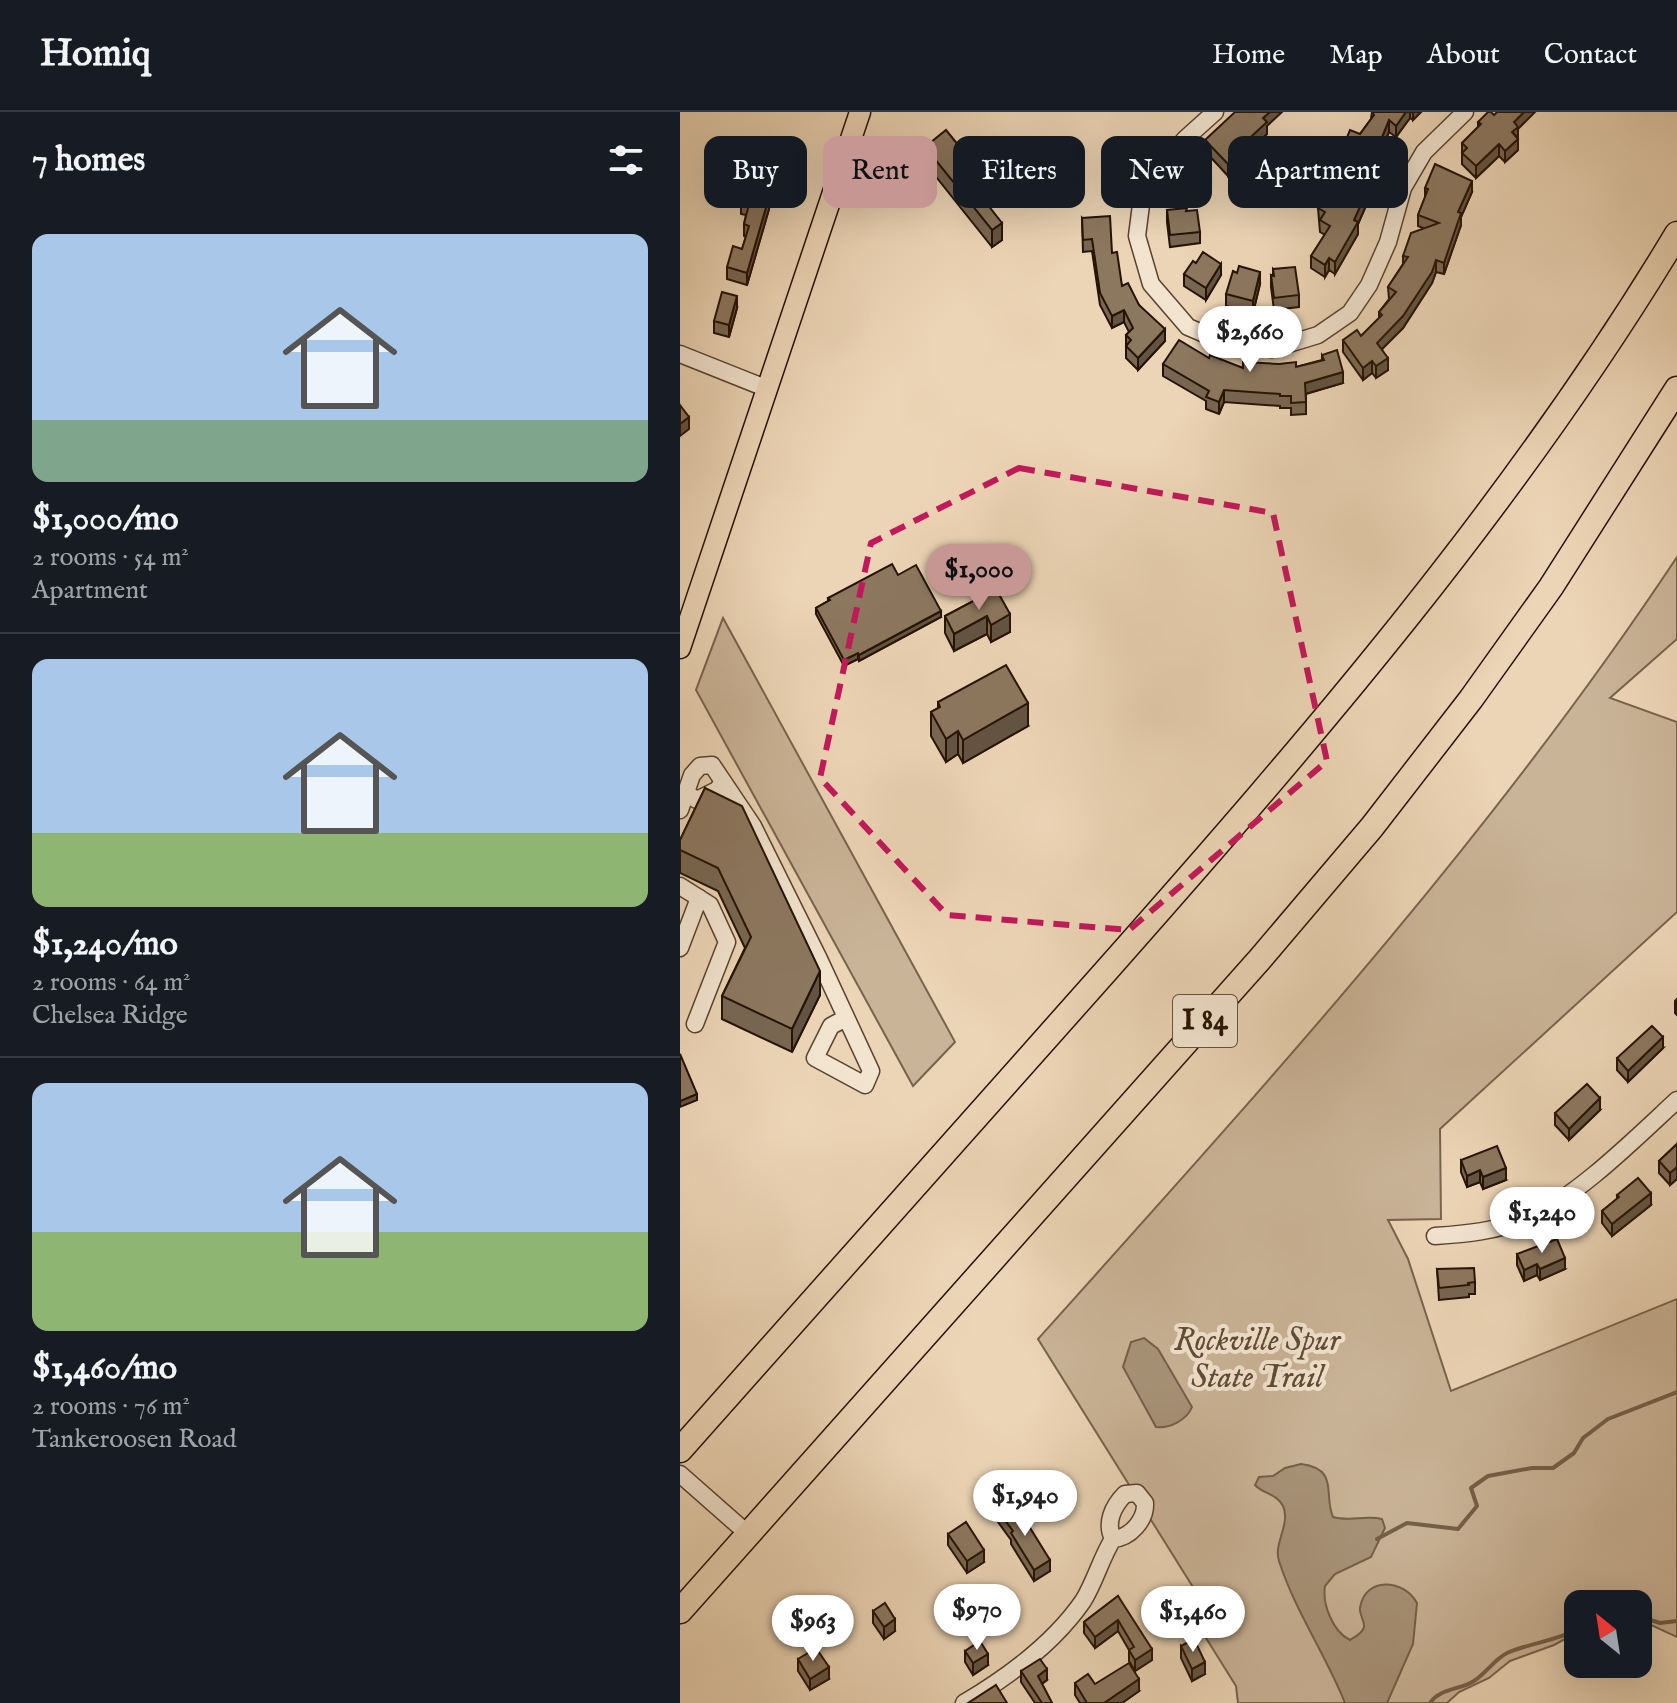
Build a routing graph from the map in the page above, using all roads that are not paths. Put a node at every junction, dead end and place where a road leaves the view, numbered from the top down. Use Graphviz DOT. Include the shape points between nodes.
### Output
graph roads {
  1 [pos="860,112"];
  2 [pos="1215,112"];
  3 [pos="1465,112"];
  4 [pos="1677,234"];
  5 [pos="680,354"];
  6 [pos="768,389"];
  7 [pos="1677,389"];
  8 [pos="680,648"];
  9 [pos="723,782"];
  10 [pos="685,793"];
  11 [pos="680,810"];
  12 [pos="680,886"];
  13 [pos="699,898"];
  14 [pos="680,948"];
  15 [pos="846,1018"];
  16 [pos="695,1024"];
  17 [pos="1677,1100"];
  18 [pos="1435,1236"];
  19 [pos="680,1450"];
  20 [pos="680,1474"];
  21 [pos="748,1534"];
  22 [pos="1113,1539"];
  23 [pos="680,1611"];
  24 [pos="964,1703"];
  1 -- 6 [label="main road"];
  2 -- 3 [label="street" via="1143,189 1137,236 1151,284 1188,327 1228,344 1272,349 1318,335 1350,313 1388,242 1403,188 1424,152"];
  4 -- 19 [label="highway" via="1540,445 1348,692"];
  5 -- 6 [label="street"];
  6 -- 8 [label="main road"];
  7 -- 21 [label="highway, I 84" via="1551,587 1372,827"];
  9 -- 10 [label="street" via="697,800"];
  9 -- 10 [label="street" via="712,765 700,766"];
  9 -- 15 [label="street" via="753,826"];
  10 -- 11 [label="street"];
  12 -- 13 [label="street"];
  13 -- 14 [label="street"];
  13 -- 16 [label="street" via="710,905 727,942"];
  17 -- 18 [label="street" via="1569,1193 1528,1219 1480,1233"];
  20 -- 21 [label="street"];
  21 -- 23 [label="highway, I 84"];
  22 -- 24 [label="street" via="1082,1601 1055,1634"];
}
